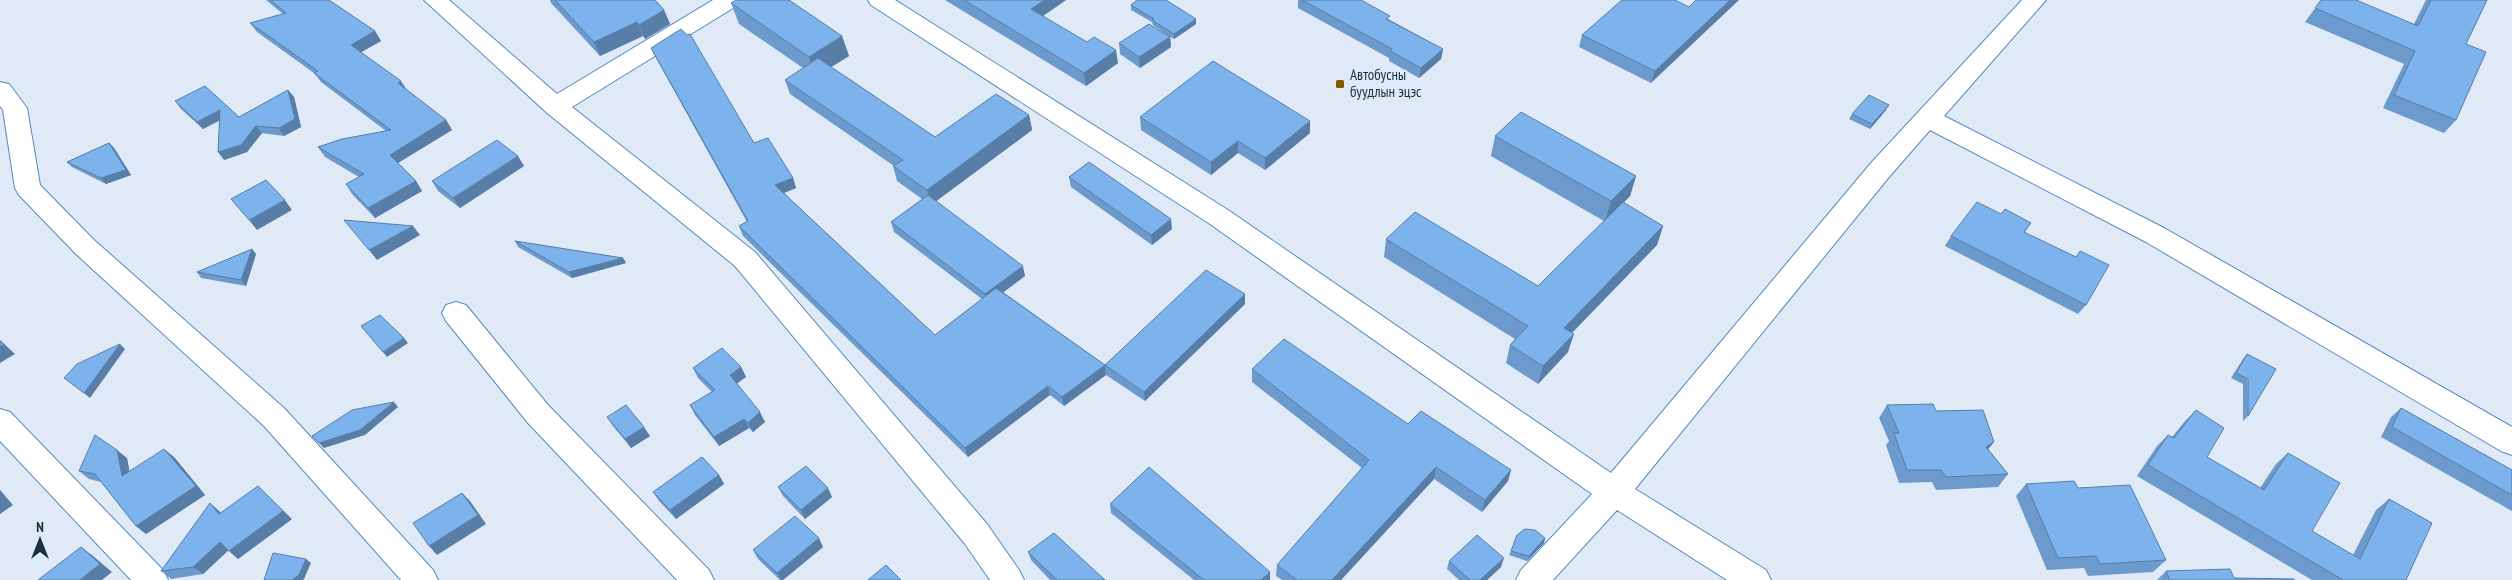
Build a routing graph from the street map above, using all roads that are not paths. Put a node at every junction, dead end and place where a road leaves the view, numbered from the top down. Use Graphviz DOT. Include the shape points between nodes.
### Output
graph roads {
  1 [pos="435,0"];
  2 [pos="730,0"];
  3 [pos="879,0"];
  4 [pos="2035,0"];
  5 [pos="0,90"];
  6 [pos="555,106"];
  7 [pos="1927,118"];
  8 [pos="456,313"];
  9 [pos="0,421"];
  10 [pos="2512,442"];
  11 [pos="1614,492"];
  12 [pos="152,580"];
  13 [pos="422,580"];
  14 [pos="698,580"];
  15 [pos="1008,580"];
  16 [pos="1532,580"];
  17 [pos="1755,580"];
  1 -- 6 [label="street"];
  2 -- 6 [label="street"];
  3 -- 11 [label="street" via="1219,217"];
  4 -- 7 [label="street"];
  5 -- 13 [label="street" via="15,108 28,188 85,247 274,417"];
  6 -- 15 [label="street" via="744,259 976,534"];
  7 -- 10 [label="street" via="2155,234"];
  7 -- 11 [label="street" via="1880,170"];
  8 -- 14 [label="street" via="538,414"];
  9 -- 12 [label="street"];
  11 -- 16 [label="street"];
  11 -- 17 [label="street"];
}
